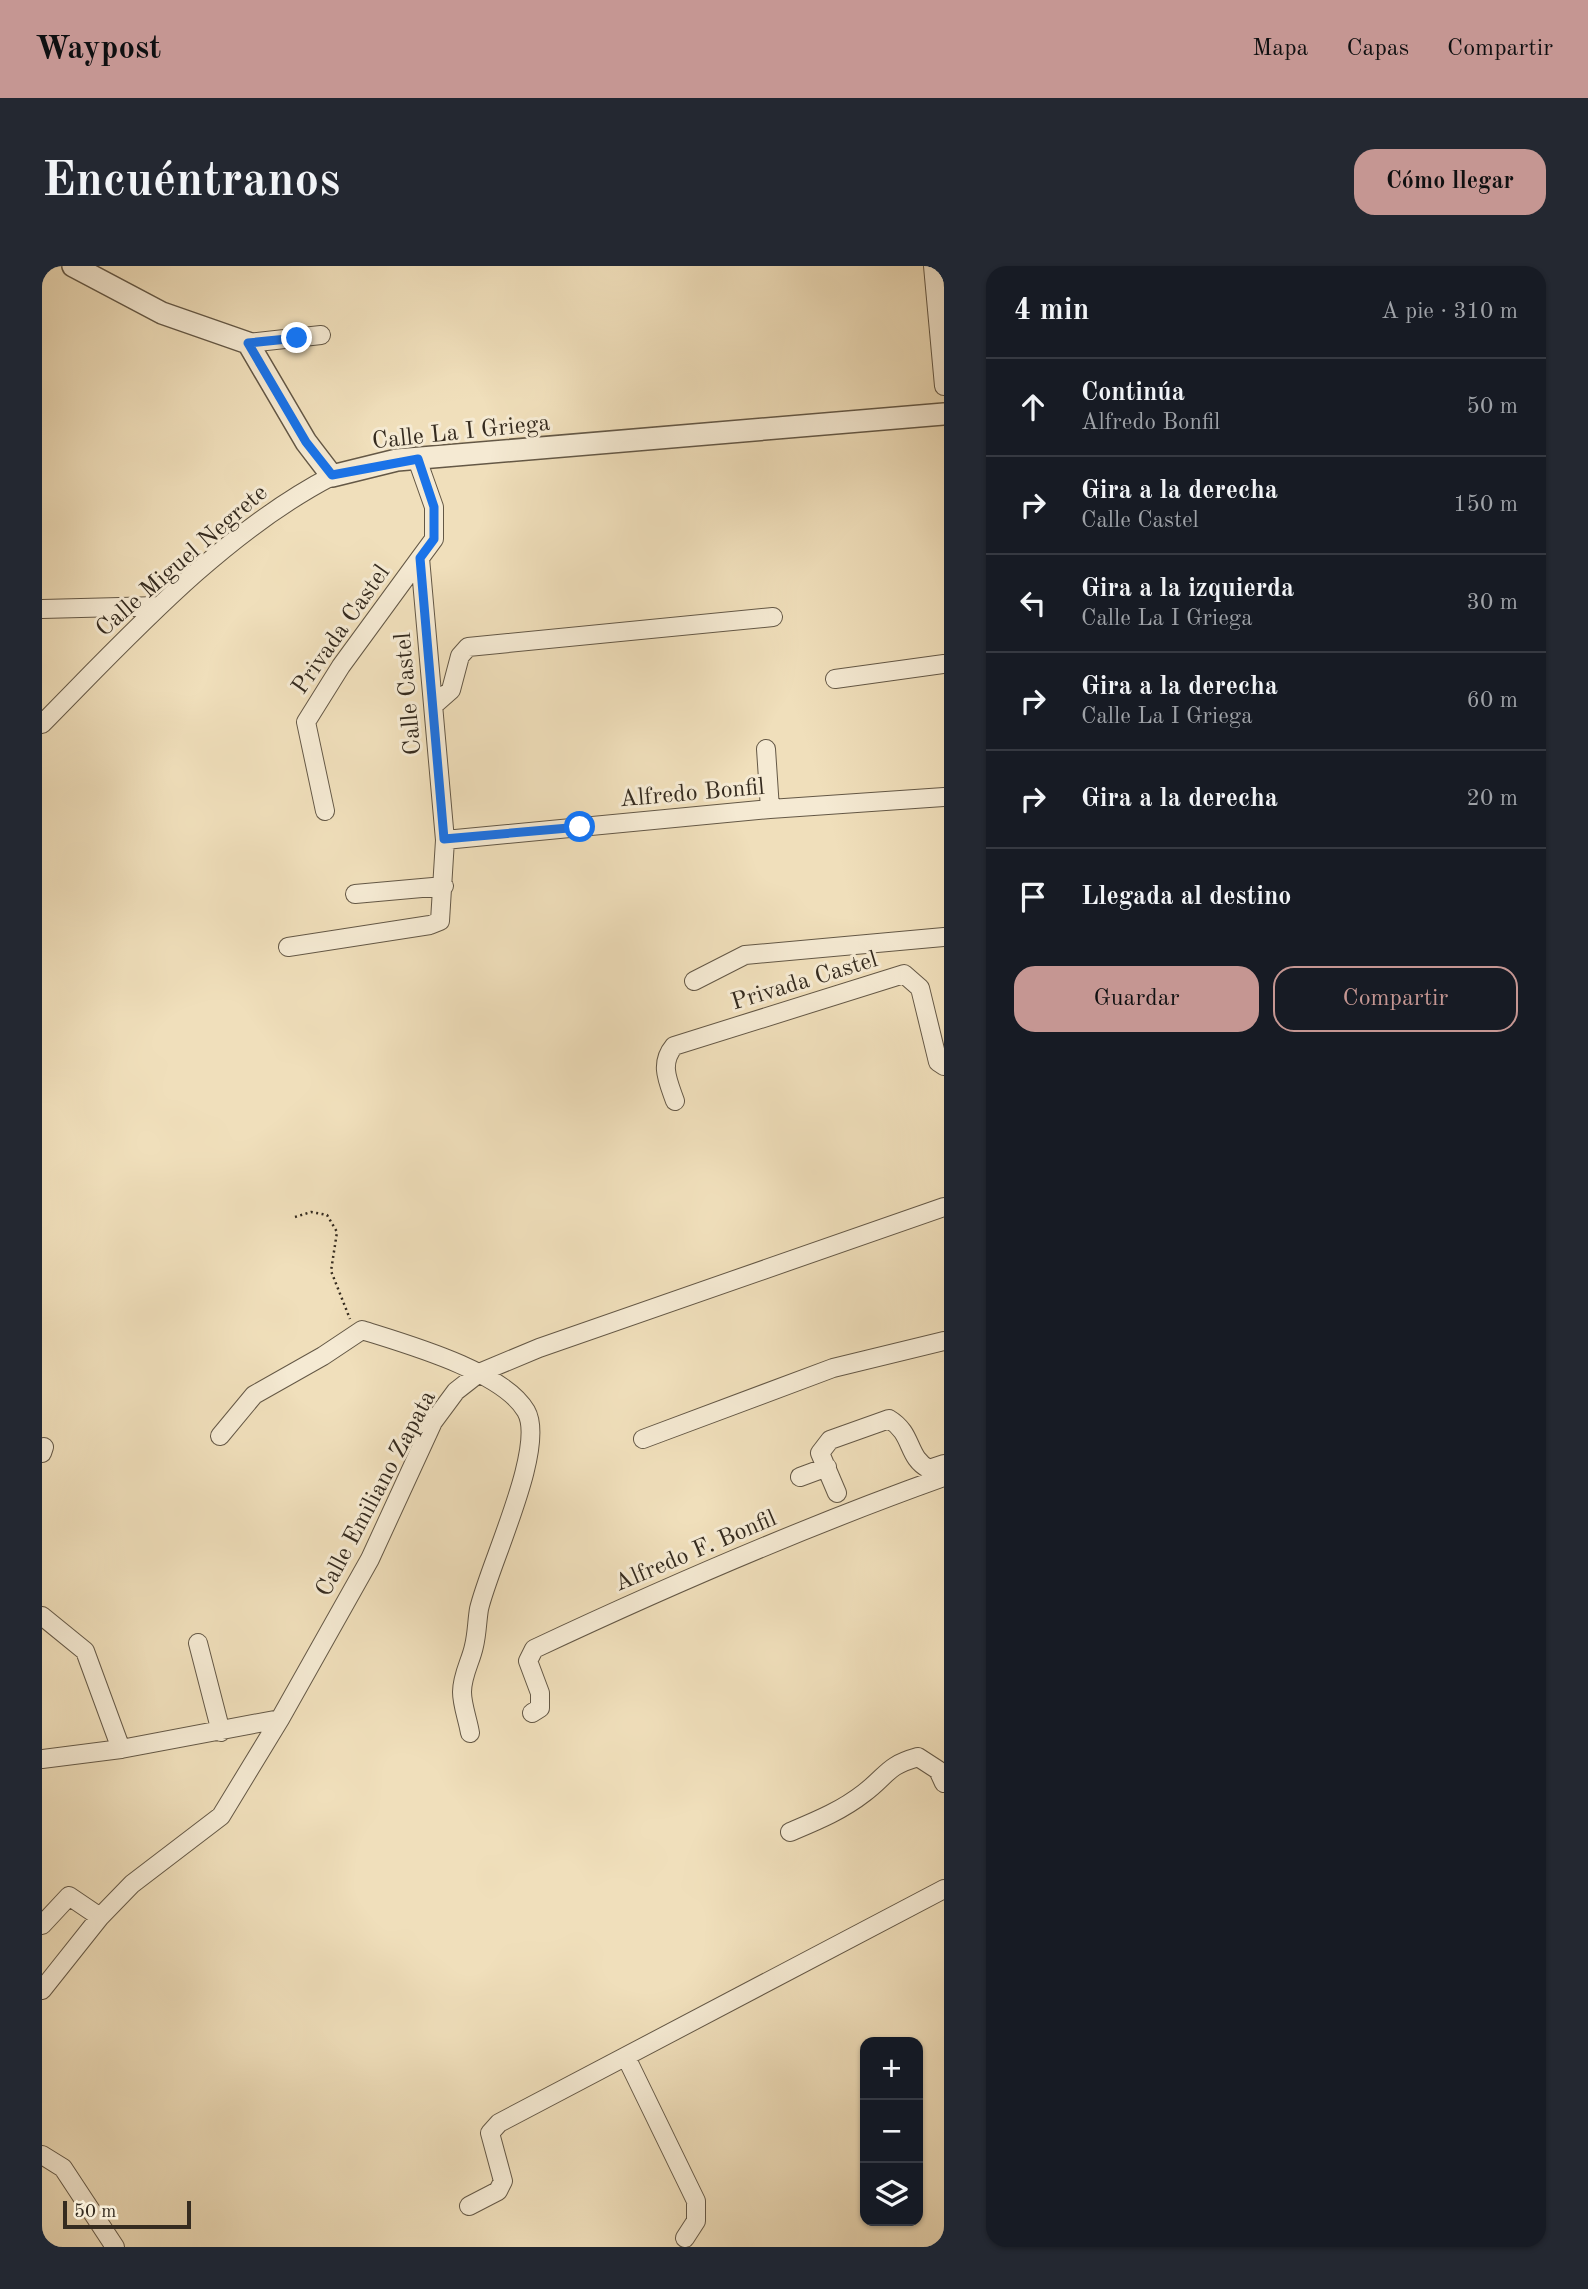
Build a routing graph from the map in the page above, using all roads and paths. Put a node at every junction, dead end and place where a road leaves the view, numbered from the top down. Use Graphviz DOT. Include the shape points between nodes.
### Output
graph roads {
  1 [pos="73,266"];
  2 [pos="933,266"];
  3 [pos="321,335"];
  4 [pos="248,343"];
  5 [pos="944,386"];
  6 [pos="944,414"];
  7 [pos="418,459"];
  8 [pos="332,475"];
  9 [pos="420,558"];
  10 [pos="159,606"];
  11 [pos="42,609"];
  12 [pos="773,617"];
  13 [pos="944,664"];
  14 [pos="835,679"];
  15 [pos="434,705"];
  16 [pos="42,724"];
  17 [pos="766,749"];
  18 [pos="944,797"];
  19 [pos="770,809"];
  20 [pos="325,811"];
  21 [pos="444,839"];
  22 [pos="444,886"];
  23 [pos="355,894"];
  24 [pos="944,937"];
  25 [pos="288,947"];
  26 [pos="694,981"];
  27 [pos="944,1066"];
  28 [pos="675,1101"];
  29 [pos="944,1207"];
  30 [pos="295,1217"];
  31 [pos="362,1330"];
  32 [pos="944,1341"];
  33 [pos="479,1373"];
  34 [pos="220,1436"];
  35 [pos="643,1439"];
  36 [pos="944,1464"];
  37 [pos="827,1467"];
  38 [pos="800,1477"];
  39 [pos="944,1477"];
  40 [pos="837,1493"];
  41 [pos="42,1616"];
  42 [pos="198,1643"];
  43 [pos="532,1713"];
  44 [pos="280,1719"];
  45 [pos="221,1732"];
  46 [pos="470,1733"];
  47 [pos="121,1749"];
  48 [pos="42,1759"];
  49 [pos="944,1783"];
  50 [pos="789,1832"];
  51 [pos="944,1889"];
  52 [pos="100,1916"];
  53 [pos="42,1925"];
  54 [pos="42,1990"];
  55 [pos="626,2057"];
  56 [pos="42,2155"];
  57 [pos="469,2206"];
  58 [pos="685,2238"];
  59 [pos="115,2247"];
  1 -- 4 [label="street" via="162,313"];
  2 -- 5 [label="street"];
  3 -- 4 [label="street"];
  4 -- 8 [label="street" via="306,442"];
  6 -- 7 [label="street, Calle La I Griega"];
  7 -- 8 [label="street, Calle La I Griega"];
  7 -- 9 [label="street" via="434,507 434,539"];
  8 -- 10 [label="street, Calle Miguel Negrete" via="288,498"];
  9 -- 15 [label="street, Calle Castel"];
  9 -- 20 [label="street, Privada Castel" via="306,722"];
  10 -- 11 [label="street"];
  10 -- 16 [label="street, Calle Miguel Negrete"];
  12 -- 15 [label="street" via="468,647 460,656 451,690"];
  13 -- 14 [label="street"];
  15 -- 21 [label="street, Calle Castel"];
  17 -- 19 [label="street"];
  18 -- 19 [label="street, Alfredo Bonfil"];
  19 -- 21 [label="street, Alfredo Bonfil"];
  21 -- 22 [label="street, Calle Castel"];
  22 -- 23 [label="street"];
  22 -- 25 [label="street, Calle Castel" via="440,921 430,925"];
  24 -- 26 [label="street, Privada Castel" via="745,955"];
  27 -- 28 [label="street, Privada Castel" via="938,1062 920,988 904,974 674,1046 664,1069"];
  29 -- 33 [label="street, Calle Emiliano Zapata"];
  30 -- 31 [label="path" via="311,1212 327,1215 337,1232 331,1270 349,1318"];
  31 -- 33 [label="street"];
  31 -- 34 [label="street" via="254,1395"];
  32 -- 35 [label="street" via="833,1368"];
  33 -- 44 [label="street, Calle Emiliano Zapata" via="456,1391 433,1422 370,1559"];
  33 -- 46 [label="street" via="526,1411 533,1433 479,1609 475,1645 465,1673 462,1692"];
  36 -- 37 [label="street" via="929,1469 918,1463 903,1427 889,1419 830,1440 820,1453"];
  37 -- 38 [label="street"];
  37 -- 40 [label="street"];
  39 -- 43 [label="street, Alfredo F. Bonfil" via="823,1521 534,1650 528,1661 540,1693 540,1708"];
  41 -- 47 [label="street" via="85,1651"];
  42 -- 45 [label="street"];
  44 -- 45 [label="street"];
  44 -- 52 [label="street, Calle Emiliano Zapata" via="221,1816 132,1884"];
  45 -- 47 [label="street"];
  47 -- 48 [label="street"];
  49 -- 50 [label="street" via="938,1770 918,1757 896,1763 866,1792 837,1811"];
  51 -- 55 [label="street"];
  52 -- 53 [label="street" via="69,1896"];
  52 -- 54 [label="street, Calle Emiliano Zapata"];
  55 -- 57 [label="street" via="499,2123 489,2133 503,2181 498,2191"];
  55 -- 58 [label="street" via="696,2201 696,2221"];
  56 -- 59 [label="street" via="63,2168"];
}
